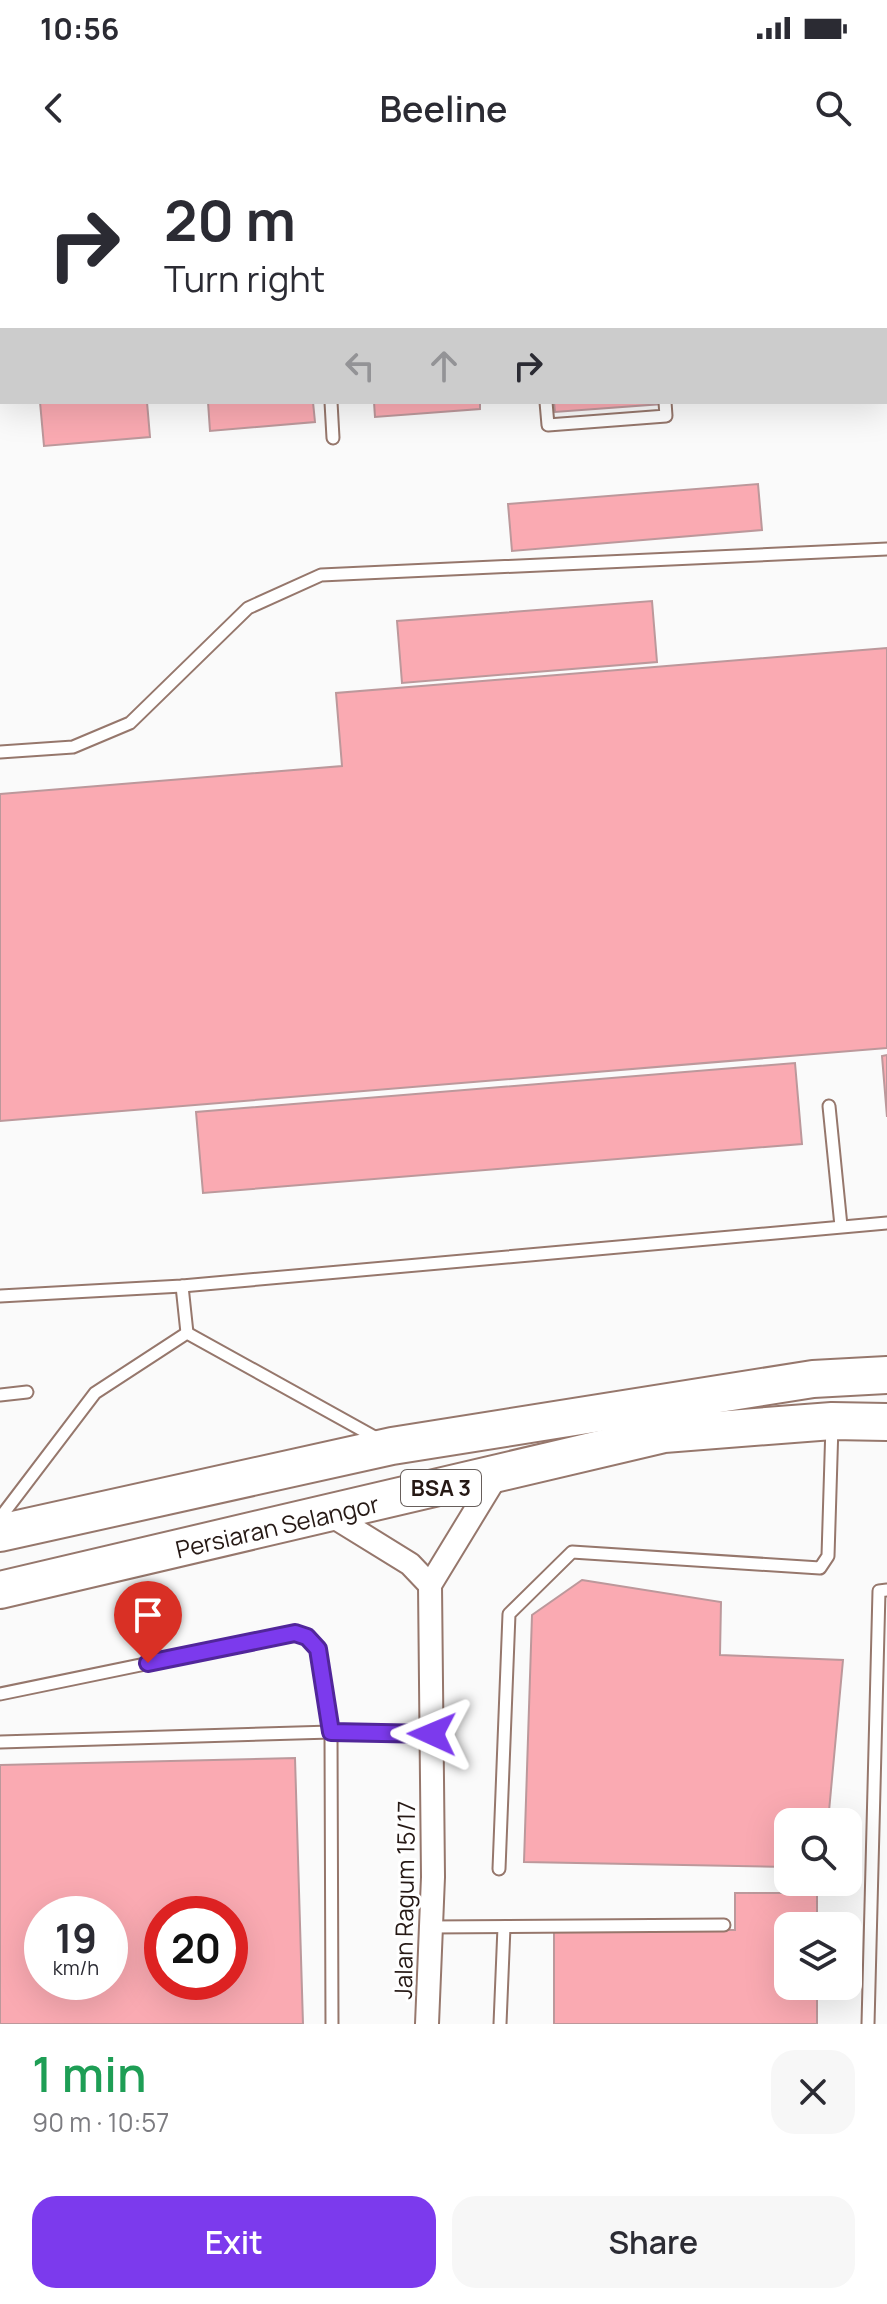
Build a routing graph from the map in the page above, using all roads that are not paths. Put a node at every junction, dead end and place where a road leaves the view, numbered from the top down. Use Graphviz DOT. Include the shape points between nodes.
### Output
graph roads {
  1 [pos="331,404"];
  2 [pos="546,404"];
  3 [pos="665,404"];
  4 [pos="333,438"];
  5 [pos="887,549"];
  6 [pos="0,752"];
  7 [pos="829,1106"];
  8 [pos="887,1223"];
  9 [pos="841,1226"];
  10 [pos="182,1286"];
  11 [pos="0,1296"];
  12 [pos="187,1333"];
  13 [pos="887,1375"];
  14 [pos="27,1392"];
  15 [pos="0,1395"];
  16 [pos="832,1421"];
  17 [pos="887,1422"];
  18 [pos="392,1446"];
  19 [pos="497,1475"];
  20 [pos="329,1514"];
  21 [pos="0,1518"];
  22 [pos="0,1533"];
  23 [pos="430,1585"];
  24 [pos="0,1590"];
  25 [pos="887,1590"];
  26 [pos="0,1694"];
  27 [pos="331,1732"];
  28 [pos="432,1734"];
  29 [pos="0,1742"];
  30 [pos="499,1869"];
  31 [pos="724,1925"];
  32 [pos="430,1927"];
  33 [pos="504,1927"];
  34 [pos="332,2024"];
  35 [pos="427,2024"];
  36 [pos="500,2024"];
  37 [pos="868,2024"];
  1 -- 4 [label="lane"];
  2 -- 3 [label="lane" via="548,425 666,416"];
  5 -- 6 [label="lane" via="321,575 248,608 130,723 73,747"];
  7 -- 9 [label="lane"];
  8 -- 9 [label="lane"];
  9 -- 10 [label="lane"];
  10 -- 11 [label="lane"];
  10 -- 12 [label="lane"];
  12 -- 18 [label="lane"];
  12 -- 21 [label="lane" via="95,1393"];
  13 -- 18 [label="main road, BSA 3" via="813,1379"];
  14 -- 15 [label="lane"];
  16 -- 17 [label="main road, Persiaran Selangor / BSA 3"];
  16 -- 19 [label="main road, Persiaran Selangor / BSA 3" via="664,1434"];
  16 -- 30 [label="lane" via="828,1556 820,1568 572,1552 509,1614"];
  18 -- 22 [label="main road, BSA 3"];
  19 -- 20 [label="main road, Persiaran Selangor / BSA 3"];
  19 -- 23 [label="street"];
  20 -- 23 [label="street" via="410,1564"];
  20 -- 24 [label="main road, Persiaran Selangor / BSA 3"];
  23 -- 28 [label="street, Jalan Ragum 15/17"];
  25 -- 37 [label="lane" via="879,1591"];
  26 -- 27 [label="lane" via="295,1633 318,1649"];
  27 -- 28 [label="lane"];
  27 -- 29 [label="lane"];
  27 -- 34 [label="lane"];
  28 -- 32 [label="street, Jalan Ragum 15/17"];
  31 -- 33 [label="lane"];
  32 -- 33 [label="lane"];
  32 -- 35 [label="street, Jalan Ragum 15/17"];
  33 -- 36 [label="lane"];
}
